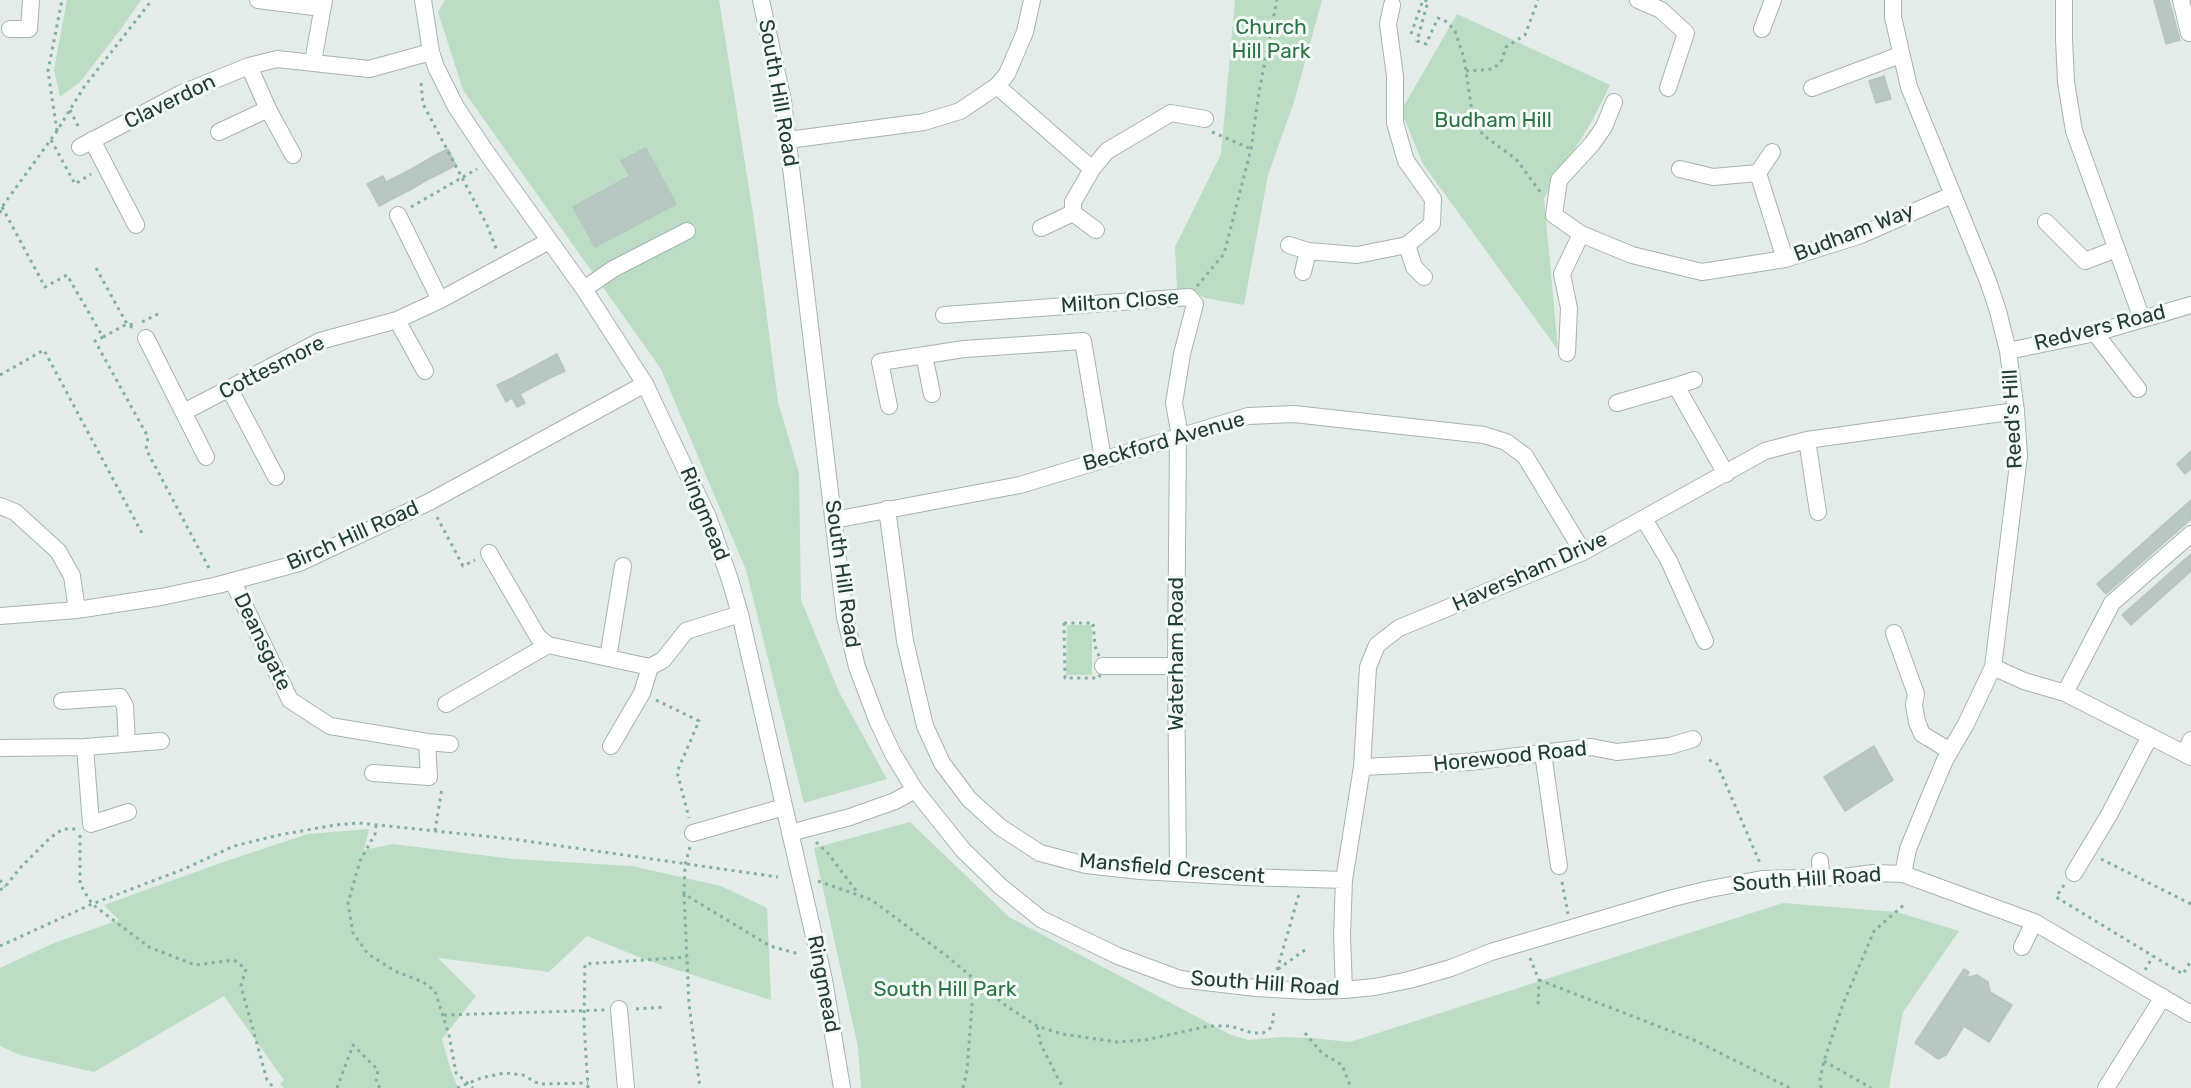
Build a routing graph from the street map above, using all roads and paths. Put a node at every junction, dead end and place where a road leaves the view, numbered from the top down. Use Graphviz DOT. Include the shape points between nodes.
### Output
graph roads {
  1 [pos="31,0"];
  2 [pos="62,0"];
  3 [pos="152,0"];
  4 [pos="258,0"];
  5 [pos="423,0"];
  6 [pos="760,0"];
  7 [pos="1032,0"];
  8 [pos="1277,0"];
  9 [pos="1538,0"];
  10 [pos="1638,0"];
  11 [pos="1773,0"];
  12 [pos="1893,0"];
  13 [pos="2064,0"];
  14 [pos="2181,0"];
  15 [pos="1389,2"];
  16 [pos="323,4"];
  17 [pos="2188,23"];
  18 [pos="10,29"];
  19 [pos="1762,29"];
  20 [pos="1411,34"];
  21 [pos="431,52"];
  22 [pos="1900,55"];
  23 [pos="313,62"];
  24 [pos="249,66"];
  25 [pos="1466,71"];
  26 [pos="421,83"];
  27 [pos="997,86"];
  28 [pos="1668,88"];
  29 [pos="1812,88"];
  30 [pos="1614,102"];
  31 [pos="268,109"];
  32 [pos="70,110"];
  33 [pos="1207,125"];
  34 [pos="57,131"];
  35 [pos="219,132"];
  36 [pos="51,139"];
  37 [pos="788,140"];
  38 [pos="87,144"];
  39 [pos="1251,149"];
  40 [pos="1772,152"];
  41 [pos="293,155"];
  42 [pos="106,166"];
  43 [pos="477,169"];
  44 [pos="1092,170"];
  45 [pos="1680,170"];
  46 [pos="1758,173"];
  47 [pos="462,178"];
  48 [pos="1952,195"];
  49 [pos="2,207"];
  50 [pos="0,213"];
  51 [pos="1073,213"];
  52 [pos="398,215"];
  53 [pos="1554,215"];
  54 [pos="2046,222"];
  55 [pos="136,225"];
  56 [pos="1041,228"];
  57 [pos="1096,230"];
  58 [pos="687,231"];
  59 [pos="1581,234"];
  60 [pos="549,241"];
  61 [pos="1289,245"];
  62 [pos="1407,245"];
  63 [pos="2116,249"];
  64 [pos="1308,251"];
  65 [pos="1785,259"];
  66 [pos="504,267"];
  67 [pos="96,268"];
  68 [pos="1303,272"];
  69 [pos="1424,277"];
  70 [pos="584,289"];
  71 [pos="1189,297"];
  72 [pos="440,300"];
  73 [pos="2191,305"];
  74 [pos="158,314"];
  75 [pos="944,315"];
  76 [pos="2142,319"];
  77 [pos="397,320"];
  78 [pos="127,324"];
  79 [pos="2095,333"];
  80 [pos="103,337"];
  81 [pos="147,338"];
  82 [pos="2008,351"];
  83 [pos="1567,353"];
  84 [pos="924,356"];
  85 [pos="425,371"];
  86 [pos="0,375"];
  87 [pos="1694,380"];
  88 [pos="645,384"];
  89 [pos="1676,386"];
  90 [pos="229,388"];
  91 [pos="2138,389"];
  92 [pos="932,394"];
  93 [pos="1617,403"];
  94 [pos="889,406"];
  95 [pos="2016,411"];
  96 [pos="184,412"];
  97 [pos="1179,436"];
  98 [pos="1807,440"];
  99 [pos="206,457"];
  100 [pos="1103,459"];
  101 [pos="1726,474"];
  102 [pos="276,477"];
  103 [pos="429,502"];
  104 [pos="0,506"];
  105 [pos="887,509"];
  106 [pos="1818,512"];
  107 [pos="1644,519"];
  108 [pos="834,520"];
  109 [pos="2191,534"];
  110 [pos="144,537"];
  111 [pos="1583,552"];
  112 [pos="489,553"];
  113 [pos="623,566"];
  114 [pos="225,584"];
  115 [pos="77,610"];
  116 [pos="740,614"];
  117 [pos="0,616"];
  118 [pos="1894,633"];
  119 [pos="1705,641"];
  120 [pos="548,645"];
  121 [pos="608,658"];
  122 [pos="1103,666"];
  123 [pos="1176,666"];
  124 [pos="651,667"];
  125 [pos="1993,667"];
  126 [pos="642,693"];
  127 [pos="2065,693"];
  128 [pos="62,701"];
  129 [pos="446,704"];
  130 [pos="2150,736"];
  131 [pos="1693,739"];
  132 [pos="161,741"];
  133 [pos="427,742"];
  134 [pos="127,743"];
  135 [pos="450,744"];
  136 [pos="611,746"];
  137 [pos="85,747"];
  138 [pos="0,748"];
  139 [pos="2189,750"];
  140 [pos="1950,751"];
  141 [pos="1543,753"];
  142 [pos="1709,760"];
  143 [pos="1362,767"];
  144 [pos="373,773"];
  145 [pos="429,777"];
  146 [pos="915,790"];
  147 [pos="784,807"];
  148 [pos="128,812"];
  149 [pos="376,825"];
  150 [pos="86,826"];
  151 [pos="434,831"];
  152 [pos="693,833"];
  153 [pos="791,838"];
  154 [pos="2087,852"];
  155 [pos="1760,863"];
  156 [pos="685,865"];
  157 [pos="1559,866"];
  158 [pos="1178,872"];
  159 [pos="2074,873"];
  160 [pos="1904,874"];
  161 [pos="778,877"];
  162 [pos="1304,879"];
  163 [pos="0,880"];
  164 [pos="1344,880"];
  165 [pos="818,881"];
  166 [pos="5,887"];
  167 [pos="0,890"];
  168 [pos="684,894"];
  169 [pos="858,894"];
  170 [pos="1906,903"];
  171 [pos="92,904"];
  172 [pos="2191,904"];
  173 [pos="2034,922"];
  174 [pos="1571,928"];
  175 [pos="1524,942"];
  176 [pos="0,946"];
  177 [pos="2022,947"];
  178 [pos="1305,950"];
  179 [pos="799,954"];
  180 [pos="687,957"];
  181 [pos="2191,961"];
  182 [pos="974,980"];
  183 [pos="1539,980"];
  184 [pos="1344,990"];
  185 [pos="2163,997"];
  186 [pos="664,1007"];
  187 [pos="1538,1007"];
  188 [pos="619,1010"];
  189 [pos="584,1011"];
  190 [pos="1275,1011"];
  191 [pos="2191,1014"];
  192 [pos="443,1015"];
  193 [pos="1037,1026"];
  194 [pos="1305,1033"];
  195 [pos="1824,1061"];
  196 [pos="466,1083"];
  197 [pos="588,1086"];
  198 [pos="274,1088"];
  199 [pos="336,1088"];
  200 [pos="380,1088"];
  201 [pos="457,1088"];
  202 [pos="473,1088"];
  203 [pos="626,1088"];
  204 [pos="700,1088"];
  205 [pos="842,1088"];
  206 [pos="963,1088"];
  207 [pos="1063,1088"];
  208 [pos="1351,1088"];
  209 [pos="1790,1088"];
  210 [pos="1821,1088"];
  211 [pos="1871,1088"];
  212 [pos="2106,1088"];
  1 -- 18 [label="street" via="29,29"];
  2 -- 34 [label="path" via="48,71"];
  3 -- 32 [label="path"];
  4 -- 16 [label="street"];
  5 -- 21 [label="street, Ringmead"];
  6 -- 37 [label="street, South Hill Road"];
  7 -- 27 [label="street" via="1025,32 1007,74"];
  8 -- 39 [label="path"];
  9 -- 25 [label="path" via="1525,35 1506,47 1502,60 1493,69"];
  10 -- 28 [label="street" via="1661,9 1686,33"];
  11 -- 19 [label="street"];
  12 -- 22 [label="street, Reed's Hill"];
  13 -- 63 [label="street" via="2066,82 2074,131"];
  14 -- 17 [label="street"];
  15 -- 62 [label="street" via="1395,123 1406,161 1433,199 1432,224"];
  16 -- 23 [label="street"];
  20 -- 25 [label="path" via="1423,0 1428,1 1417,41 1426,44 1438,18 1447,22 1455,31"];
  21 -- 23 [label="street, Claverdon" via="369,69"];
  21 -- 60 [label="street, Ringmead" via="456,107"];
  22 -- 29 [label="street"];
  22 -- 48 [label="street, Reed's Hill"];
  23 -- 24 [label="street, Claverdon" via="277,59"];
  24 -- 31 [label="street"];
  24 -- 38 [label="street, Claverdon" via="180,94"];
  25 -- 53 [label="path" via="1473,118 1483,135 1516,159"];
  26 -- 47 [label="path" via="423,104"];
  27 -- 37 [label="street" via="960,111 924,122"];
  27 -- 44 [label="street"];
  30 -- 53 [label="street" via="1593,144 1559,180"];
  31 -- 35 [label="street"];
  31 -- 41 [label="street"];
  32 -- 34 [label="path"];
  32 -- 38 [label="path"];
  33 -- 39 [label="path"];
  33 -- 44 [label="street" via="1171,112 1107,151"];
  34 -- 36 [label="path"];
  36 -- 42 [label="path" via="75,184"];
  36 -- 49 [label="path"];
  37 -- 108 [label="street, South Hill Road"];
  38 -- 42 [label="street"];
  39 -- 71 [label="path" via="1224,254"];
  40 -- 46 [label="street"];
  42 -- 55 [label="street"];
  43 -- 47 [label="path"];
  44 -- 51 [label="street" via="1073,202"];
  45 -- 46 [label="street" via="1713,177"];
  46 -- 65 [label="street"];
  47 -- 52 [label="path"];
  47 -- 66 [label="path"];
  48 -- 65 [label="street, Budham Way" via="1861,235"];
  48 -- 82 [label="street, Reed's Hill" via="1988,281"];
  49 -- 50 [label="path"];
  49 -- 80 [label="path" via="45,287 67,275"];
  51 -- 56 [label="street"];
  51 -- 57 [label="street"];
  52 -- 72 [label="street"];
  53 -- 59 [label="street, Budham Way"];
  54 -- 63 [label="street" via="2085,261"];
  58 -- 70 [label="street" via="613,269"];
  59 -- 65 [label="street, Budham Way" via="1632,255 1702,272"];
  59 -- 83 [label="street" via="1563,274 1569,308"];
  60 -- 66 [label="street, Cottesmore"];
  60 -- 70 [label="street, Ringmead"];
  61 -- 64 [label="street"];
  62 -- 64 [label="street" via="1357,255"];
  62 -- 69 [label="street" via="1414,267"];
  63 -- 76 [label="street"];
  64 -- 68 [label="street"];
  66 -- 72 [label="street, Cottesmore"];
  67 -- 78 [label="path"];
  70 -- 88 [label="street, Ringmead"];
  71 -- 75 [label="street, Milton Close"];
  71 -- 97 [label="street, Milton Close" via="1195,304 1174,403"];
  72 -- 77 [label="street, Cottesmore"];
  73 -- 76 [label="street, Redvers Road"];
  74 -- 78 [label="path" via="135,326"];
  76 -- 79 [label="street, Redvers Road"];
  77 -- 85 [label="street"];
  77 -- 90 [label="street, Cottesmore" via="320,341"];
  78 -- 80 [label="path"];
  78 -- 81 [label="path"];
  79 -- 82 [label="street, Redvers Road"];
  79 -- 91 [label="street"];
  80 -- 114 [label="path" via="95,341 148,437 146,449"];
  81 -- 96 [label="street"];
  82 -- 95 [label="street, Reed's Hill"];
  84 -- 92 [label="street"];
  84 -- 94 [label="street" via="880,362"];
  84 -- 100 [label="street" via="964,349 1083,341"];
  86 -- 110 [label="path" via="44,350"];
  87 -- 89 [label="street"];
  88 -- 103 [label="street, Birch Hill Road"];
  88 -- 116 [label="street, Ringmead" via="708,517"];
  89 -- 93 [label="street"];
  89 -- 101 [label="street"];
  90 -- 96 [label="street, Cottesmore"];
  90 -- 102 [label="street"];
  95 -- 98 [label="street, Haversham Drive"];
  95 -- 125 [label="street, Reed's Hill" via="2019,456"];
  96 -- 99 [label="street"];
  97 -- 100 [label="street, Beckford Avenue"];
  97 -- 111 [label="street, Beckford Avenue" via="1248,416 1294,414 1484,435 1506,442 1525,456"];
  97 -- 123 [label="street, Waterham Road"];
  98 -- 101 [label="street, Haversham Drive" via="1765,451"];
  98 -- 106 [label="street"];
  100 -- 105 [label="street, Beckford Avenue" via="1020,484"];
  101 -- 107 [label="street, Haversham Drive"];
  103 -- 112 [label="path" via="463,566"];
  103 -- 114 [label="street, Birch Hill Road" via="299,563"];
  104 -- 115 [label="street" via="15,512 58,551 72,576"];
  105 -- 108 [label="street, Beckford Avenue"];
  105 -- 158 [label="street, Mansfield Crescent" via="905,640 925,726 942,763 969,799 1000,827 1040,853 1086,866"];
  107 -- 111 [label="street, Haversham Drive"];
  107 -- 119 [label="street" via="1669,561"];
  108 -- 146 [label="street, South Hill Road" via="845,617 857,667 893,754"];
  109 -- 127 [label="street" via="2112,603"];
  111 -- 143 [label="street, Haversham Drive" via="1399,628 1377,645 1368,667"];
  112 -- 120 [label="street" via="538,637"];
  113 -- 121 [label="street"];
  114 -- 115 [label="street, Birch Hill Road"];
  114 -- 133 [label="street, Deansgate" via="290,700 330,726"];
  115 -- 117 [label="street, Birch Hill Road"];
  116 -- 124 [label="street" via="686,631 663,660"];
  116 -- 147 [label="street, Ringmead"];
  118 -- 140 [label="street" via="1916,694 1914,705 1922,735"];
  120 -- 121 [label="street"];
  120 -- 129 [label="street"];
  121 -- 124 [label="street"];
  122 -- 122 [label="path" via="1100,678 1065,678 1064,622 1094,623 1095,646"];
  122 -- 123 [label="street"];
  123 -- 158 [label="street, Waterham Road"];
  124 -- 126 [label="street"];
  125 -- 127 [label="street"];
  125 -- 140 [label="street, Reed's Hill"];
  126 -- 136 [label="street"];
  126 -- 152 [label="path" via="699,721 677,772"];
  127 -- 130 [label="street"];
  128 -- 134 [label="street" via="120,697 125,706"];
  130 -- 139 [label="street"];
  130 -- 154 [label="street"];
  131 -- 141 [label="street, Horewood Road" via="1670,746 1617,752 1591,747"];
  132 -- 134 [label="street"];
  133 -- 135 [label="street, Deansgate"];
  133 -- 145 [label="street"];
  134 -- 137 [label="street"];
  137 -- 138 [label="street"];
  137 -- 150 [label="street"];
  140 -- 160 [label="street, Reed's Hill" via="1908,849"];
  141 -- 143 [label="street, Horewood Road" via="1469,762"];
  141 -- 157 [label="street"];
  142 -- 155 [label="path" via="1717,764"];
  143 -- 164 [label="street, Haversham Drive"];
  144 -- 145 [label="street"];
  145 -- 151 [label="path" via="442,788"];
  146 -- 153 [label="street" via="896,801"];
  146 -- 184 [label="street, South Hill Road" via="963,850 1000,886 1041,919 1118,956 1180,979 1256,988"];
  147 -- 152 [label="street"];
  147 -- 153 [label="street, Ringmead"];
  148 -- 150 [label="street"];
  149 -- 151 [label="path"];
  149 -- 171 [label="path" via="335,825 234,846"];
  149 -- 192 [label="path" via="348,903 353,933 368,954 435,991"];
  150 -- 166 [label="path" via="63,829 50,838"];
  150 -- 171 [label="path" via="80,884"];
  151 -- 156 [label="path"];
  153 -- 169 [label="path" via="815,841"];
  153 -- 205 [label="street, Ringmead" via="824,980"];
  154 -- 159 [label="street"];
  154 -- 172 [label="path"];
  156 -- 161 [label="path"];
  156 -- 168 [label="path"];
  157 -- 174 [label="path"];
  158 -- 162 [label="street, Mansfield Crescent"];
  159 -- 181 [label="path" via="2056,897 2183,974"];
  160 -- 173 [label="street, South Hill Road"];
  160 -- 174 [label="street, South Hill Road" via="1821,869 1710,889"];
  162 -- 164 [label="street, Mansfield Crescent"];
  162 -- 178 [label="path" via="1277,970"];
  163 -- 166 [label="path"];
  164 -- 184 [label="street, Haversham Drive"];
  165 -- 169 [label="path"];
  166 -- 167 [label="path"];
  168 -- 179 [label="path" via="770,946"];
  168 -- 180 [label="path"];
  169 -- 182 [label="path" via="888,910"];
  170 -- 195 [label="path" via="1874,931"];
  171 -- 176 [label="path"];
  171 -- 198 [label="path" via="149,947 195,965 234,960 246,969 241,986 267,1080"];
  173 -- 177 [label="street"];
  173 -- 185 [label="street, South Hill Road"];
  174 -- 175 [label="street, South Hill Road"];
  175 -- 183 [label="path"];
  175 -- 184 [label="street, South Hill Road" via="1409,980"];
  180 -- 189 [label="path" via="585,964"];
  180 -- 204 [label="path"];
  182 -- 193 [label="path"];
  182 -- 206 [label="path"];
  183 -- 187 [label="path"];
  183 -- 209 [label="path" via="1694,1040"];
  185 -- 191 [label="street, South Hill Road"];
  185 -- 212 [label="street"];
  186 -- 188 [label="path"];
  188 -- 189 [label="path"];
  188 -- 203 [label="street"];
  189 -- 192 [label="path"];
  189 -- 197 [label="path"];
  190 -- 193 [label="path" via="1272,1027 1263,1033 1209,1026 1117,1042"];
  192 -- 196 [label="path" via="456,1073"];
  193 -- 207 [label="path" via="1041,1045"];
  194 -- 208 [label="path" via="1322,1053 1342,1065"];
  195 -- 210 [label="path"];
  195 -- 211 [label="path"];
  196 -- 197 [label="path" via="504,1073 524,1075 539,1084"];
  196 -- 201 [label="path"];
  196 -- 202 [label="path"];
  199 -- 200 [label="path" via="353,1045 378,1070 376,1082"];
}
